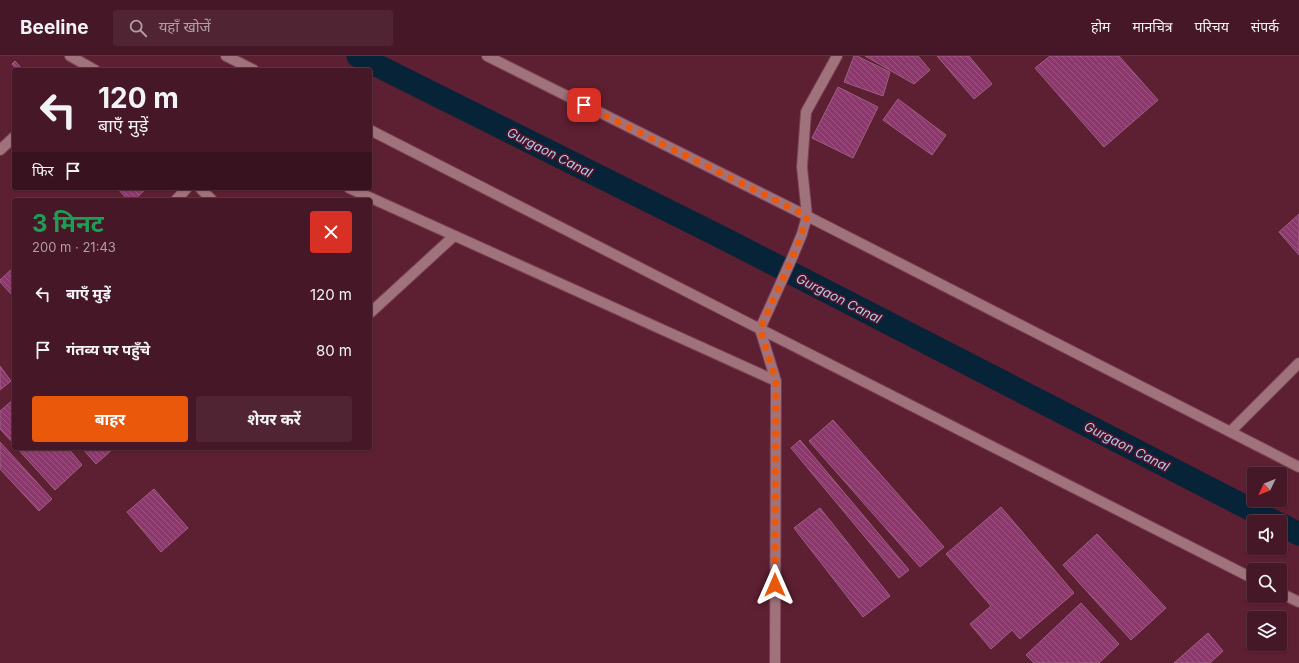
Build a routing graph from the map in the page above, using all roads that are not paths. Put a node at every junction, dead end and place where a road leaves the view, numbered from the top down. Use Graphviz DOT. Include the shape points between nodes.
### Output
graph roads {
  1 [pos="70,56"];
  2 [pos="226,56"];
  3 [pos="487,56"];
  4 [pos="837,56"];
  5 [pos="88,68"];
  6 [pos="250,68"];
  7 [pos="372,131"];
  8 [pos="12,139"];
  9 [pos="0,150"];
  10 [pos="186,190"];
  11 [pos="202,190"];
  12 [pos="353,190"];
  13 [pos="178,198"];
  14 [pos="210,198"];
  15 [pos="371,198"];
  16 [pos="372,199"];
  17 [pos="807,216"];
  18 [pos="454,236"];
  19 [pos="372,311"];
  20 [pos="760,329"];
  21 [pos="1299,363"];
  22 [pos="776,381"];
  23 [pos="1230,432"];
  24 [pos="1299,467"];
  25 [pos="1247,575"];
  26 [pos="1287,596"];
  27 [pos="1299,602"];
  28 [pos="775,663"];
  1 -- 5 [label="street"];
  2 -- 6 [label="street"];
  3 -- 17 [label="street"];
  4 -- 17 [label="street" via="806,112 802,166"];
  7 -- 20 [label="street"];
  8 -- 9 [label="street"];
  10 -- 13 [label="street"];
  11 -- 14 [label="street"];
  12 -- 15 [label="street"];
  16 -- 18 [label="street"];
  17 -- 20 [label="street" via="802,234"];
  17 -- 23 [label="street"];
  18 -- 19 [label="street"];
  18 -- 22 [label="street"];
  20 -- 22 [label="street"];
  20 -- 25 [label="street"];
  21 -- 23 [label="street"];
  22 -- 28 [label="street"];
  23 -- 24 [label="street"];
  26 -- 27 [label="street"];
}
